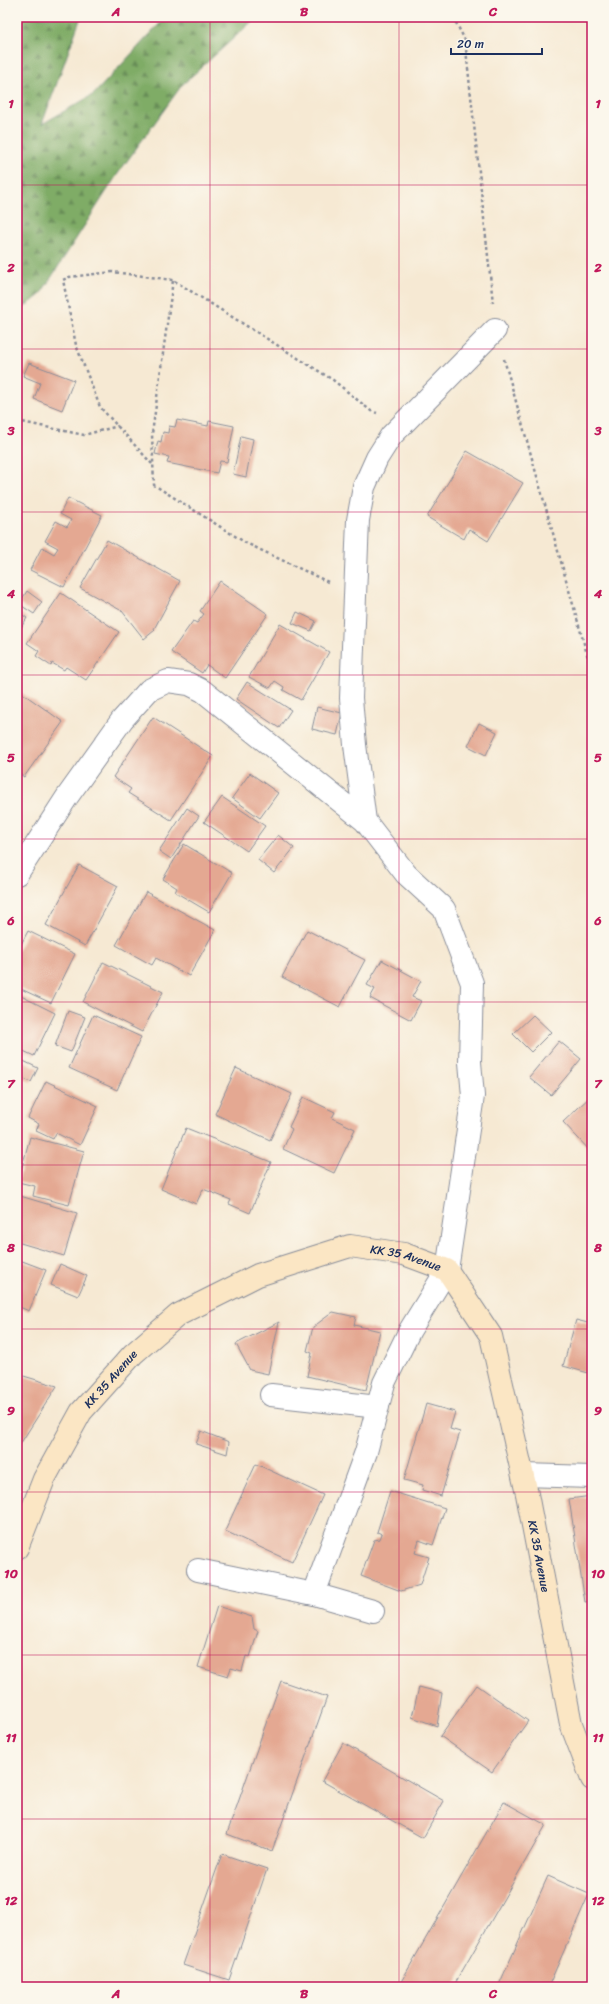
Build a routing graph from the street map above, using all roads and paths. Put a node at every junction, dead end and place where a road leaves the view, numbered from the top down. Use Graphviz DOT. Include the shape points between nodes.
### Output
graph roads {
  1 [pos="174,280"];
  2 [pos="495,330"];
  3 [pos="17,421"];
  4 [pos="404,422"];
  5 [pos="118,425"];
  6 [pos="153,464"];
  7 [pos="356,595"];
  8 [pos="365,820"];
  9 [pos="17,874"];
  10 [pos="447,1270"];
  11 [pos="271,1395"];
  12 [pos="378,1408"];
  13 [pos="523,1474"];
  14 [pos="592,1477"];
  15 [pos="17,1548"];
  16 [pos="198,1570"];
  17 [pos="314,1594"];
  18 [pos="373,1611"];
  19 [pos="592,1780"];
  1 -- 4 [label="path" via="333,380 371,410"];
  1 -- 5 [label="path" via="113,272 63,280 76,345 100,407"];
  1 -- 6 [label="path" via="152,434"];
  2 -- 4 [label="street"];
  3 -- 5 [label="path" via="84,435"];
  4 -- 7 [label="street" via="377,458 364,486 358,520"];
  5 -- 6 [label="path"];
  6 -- 7 [label="path" via="154,485 246,543"];
  7 -- 8 [label="street" via="352,698"];
  8 -- 9 [label="street" via="203,691 189,684 168,681 149,690 122,720 67,797"];
  8 -- 10 [label="street" via="406,874 444,909 472,983 472,1096"];
  10 -- 12 [label="street" via="410,1330 384,1382"];
  10 -- 13 [label="main road, KK 35 Avenue" via="491,1336"];
  10 -- 15 [label="main road, KK 35 Avenue" via="404,1254 350,1246 258,1275 178,1315 133,1354 81,1412 44,1479"];
  11 -- 12 [label="street"];
  12 -- 17 [label="street" via="366,1452"];
  13 -- 14 [label="street"];
  13 -- 19 [label="main road, KK 35 Avenue" via="571,1724"];
  16 -- 17 [label="street"];
  17 -- 18 [label="street"];
}
